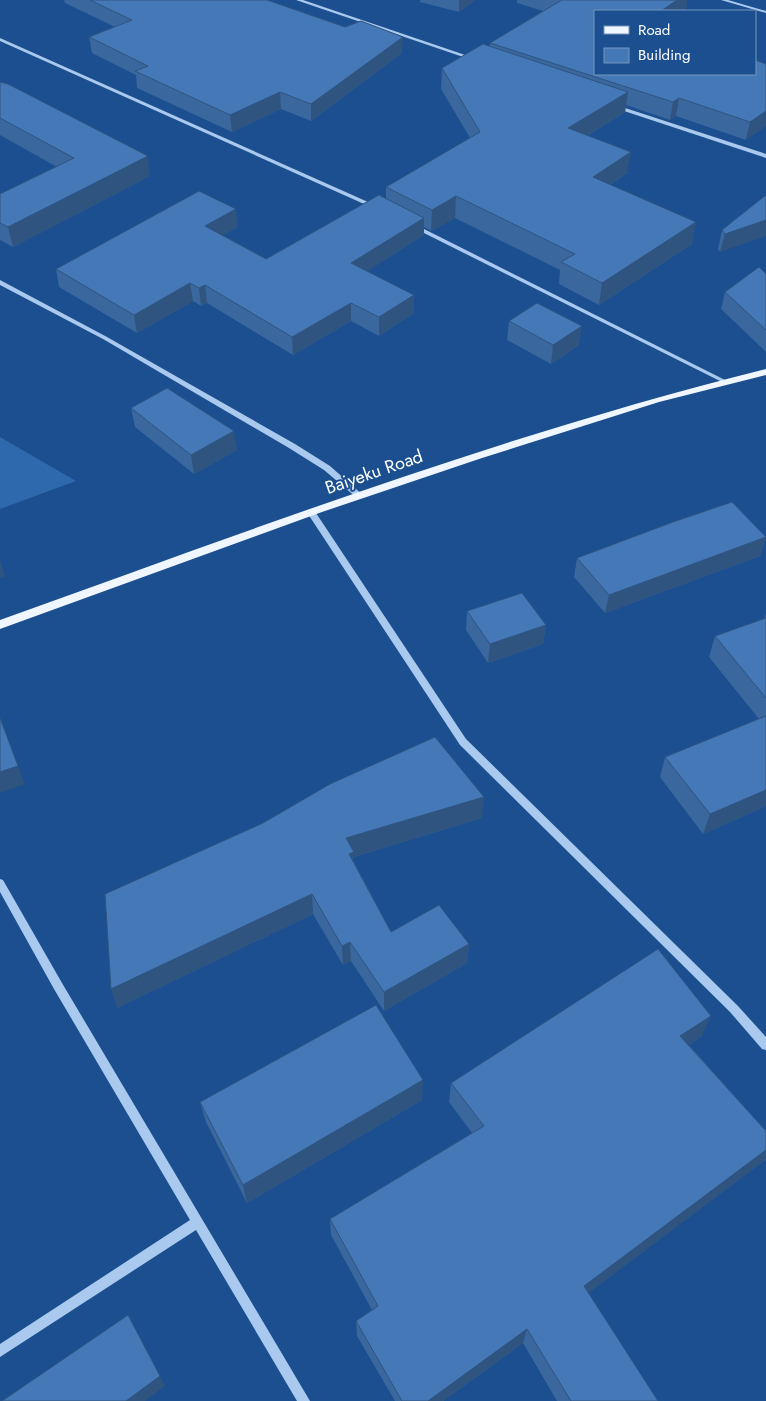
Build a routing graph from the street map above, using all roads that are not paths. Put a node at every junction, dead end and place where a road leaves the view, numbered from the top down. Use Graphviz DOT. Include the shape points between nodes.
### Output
graph roads {
  1 [pos="298,0"];
  2 [pos="723,0"];
  3 [pos="766,12"];
  4 [pos="0,39"];
  5 [pos="483,62"];
  6 [pos="605,103"];
  7 [pos="766,156"];
  8 [pos="385,212"];
  9 [pos="403,221"];
  10 [pos="0,282"];
  11 [pos="766,372"];
  12 [pos="726,382"];
  13 [pos="360,496"];
  14 [pos="311,512"];
  15 [pos="0,625"];
  16 [pos="0,883"];
  17 [pos="766,1045"];
  18 [pos="197,1222"];
  19 [pos="0,1351"];
  20 [pos="304,1401"];
  1 -- 5 [label="street"];
  2 -- 3 [label="street"];
  4 -- 8 [label="street"];
  6 -- 7 [label="street"];
  9 -- 12 [label="street"];
  10 -- 13 [label="street" via="105,338 292,446 327,468"];
  11 -- 12 [label="main road, Baiyeku Road"];
  12 -- 13 [label="main road, Baiyeku Road" via="641,404"];
  13 -- 14 [label="main road, Baiyeku Road"];
  14 -- 15 [label="main road, Baiyeku Road"];
  14 -- 17 [label="street" via="463,742 734,1009"];
  16 -- 18 [label="street"];
  18 -- 19 [label="street"];
  18 -- 20 [label="street"];
}
